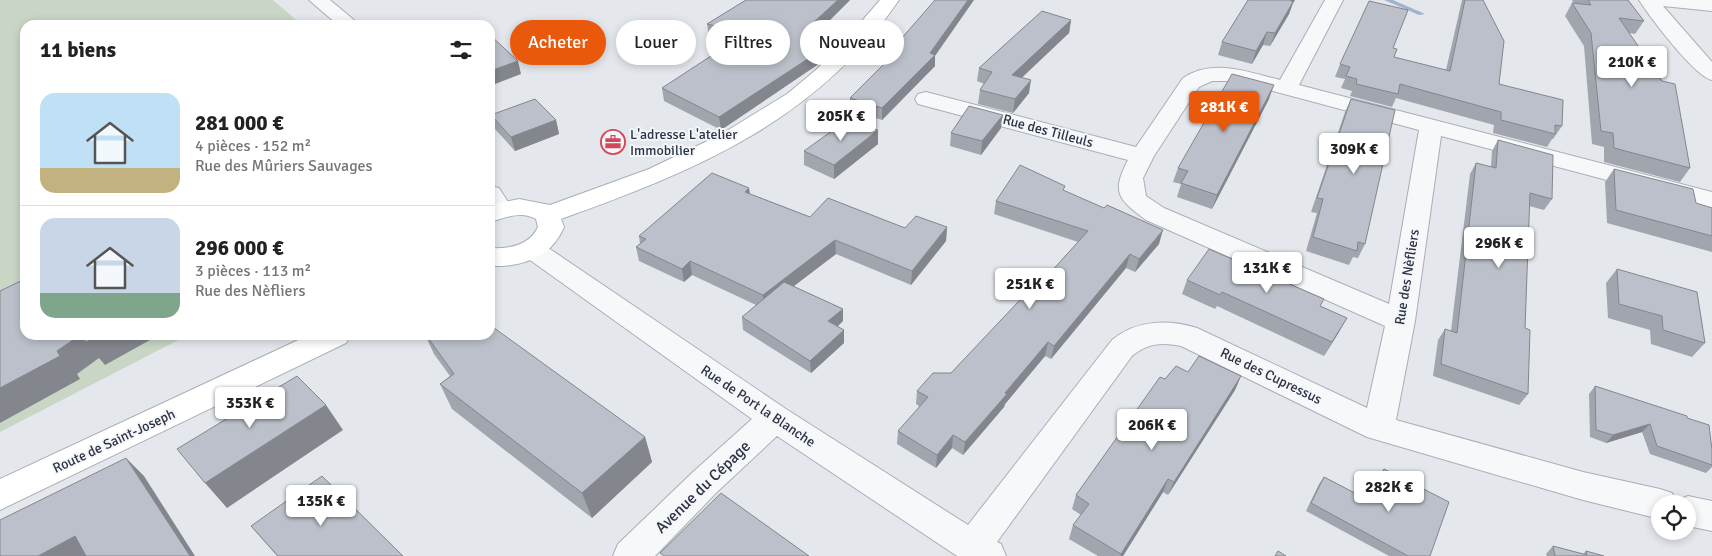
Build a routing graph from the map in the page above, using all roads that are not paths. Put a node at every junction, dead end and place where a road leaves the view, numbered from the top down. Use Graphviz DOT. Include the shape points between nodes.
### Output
graph roads {
  1 [pos="318,0"];
  2 [pos="890,0"];
  3 [pos="1334,0"];
  4 [pos="1648,0"];
  5 [pos="1659,0"];
  6 [pos="1712,5"];
  7 [pos="344,20"];
  8 [pos="1712,74"];
  9 [pos="1286,88"];
  10 [pos="926,98"];
  11 [pos="1431,126"];
  12 [pos="1142,156"];
  13 [pos="1712,200"];
  14 [pos="495,206"];
  15 [pos="546,215"];
  16 [pos="532,250"];
  17 [pos="495,257"];
  18 [pos="1401,321"];
  19 [pos="326,340"];
  20 [pos="776,418"];
  21 [pos="1378,428"];
  22 [pos="0,495"];
  23 [pos="1651,502"];
  24 [pos="1696,513"];
  25 [pos="1712,516"];
  26 [pos="980,551"];
  27 [pos="631,556"];
  1 -- 7 [label="street"];
  2 -- 15 [label="street" via="827,73 780,110 691,161 608,195"];
  3 -- 9 [label="street"];
  4 -- 8 [label="street"];
  5 -- 6 [label="street"];
  9 -- 11 [label="street"];
  9 -- 12 [label="street" via="1224,74 1196,79"];
  10 -- 12 [label="street, Rue des Tilleuls"];
  11 -- 13 [label="street"];
  11 -- 18 [label="street, Rue des Nèfliers"];
  12 -- 18 [label="street" via="1131,178 1134,199 1155,214"];
  14 -- 15 [label="street" via="526,207"];
  15 -- 16 [label="street" via="551,223 550,232"];
  16 -- 17 [label="street"];
  16 -- 20 [label="street, Rue de Port la Blanche"];
  18 -- 21 [label="street, Rue des Nèfliers"];
  19 -- 22 [label="street, Route de Saint-Joseph"];
  20 -- 26 [label="street, Rue de Port la Blanche"];
  20 -- 27 [label="street, Avenue du Cépage" via="705,482"];
  21 -- 23 [label="street, Rue des Cupressus"];
  21 -- 26 [label="street, Rue des Cupressus" via="1187,336 1164,332 1142,335 1129,340 1122,348"];
  24 -- 25 [label="street"];
}
